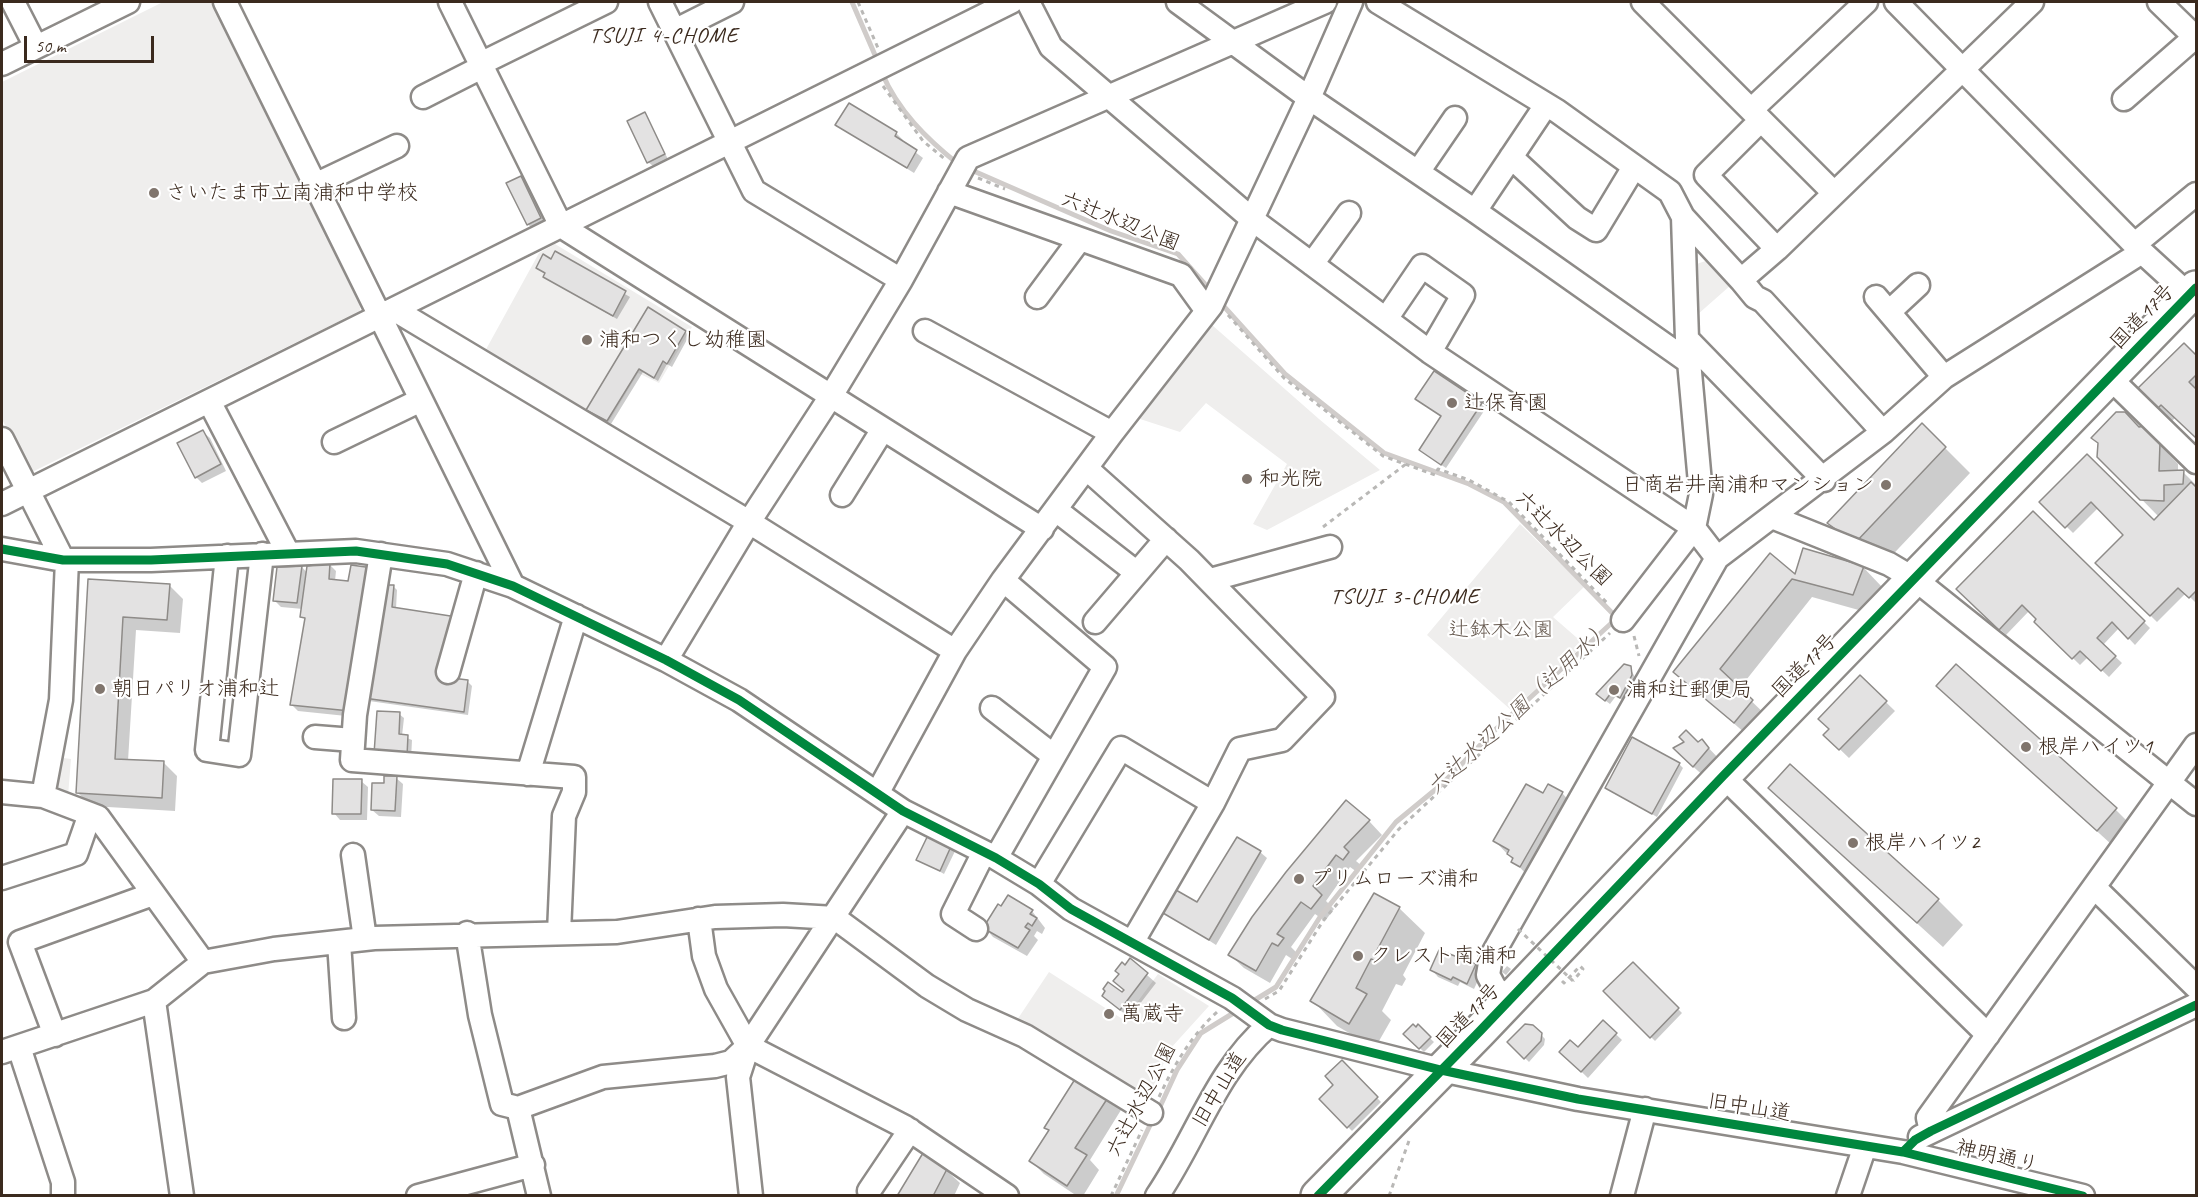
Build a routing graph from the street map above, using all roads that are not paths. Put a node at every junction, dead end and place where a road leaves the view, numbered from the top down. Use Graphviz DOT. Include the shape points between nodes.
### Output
graph roads {
  1 [pos="13,2"];
  2 [pos="128,2"];
  3 [pos="225,2"];
  4 [pos="450,2"];
  5 [pos="606,2"];
  6 [pos="660,2"];
  7 [pos="732,2"];
  8 [pos="1011,2"];
  9 [pos="1029,2"];
  10 [pos="1178,2"];
  11 [pos="1325,2"];
  12 [pos="1351,2"];
  13 [pos="1378,2"];
  14 [pos="1642,2"];
  15 [pos="1866,2"];
  16 [pos="1896,2"];
  17 [pos="2032,2"];
  18 [pos="2159,2"];
  19 [pos="674,31"];
  20 [pos="2196,37"];
  21 [pos="1233,41"];
  22 [pos="36,47"];
  23 [pos="2,64"];
  24 [pos="481,65"];
  25 [pos="1964,70"];
  26 [pos="1108,95"];
  27 [pos="423,97"];
  28 [pos="1309,98"];
  29 [pos="2124,99"];
  30 [pos="1546,105"];
  31 [pos="1756,115"];
  32 [pos="1455,118"];
  33 [pos="729,140"];
  34 [pos="397,146"];
  35 [pos="1511,157"];
  36 [pos="1635,167"];
  37 [pos="1418,172"];
  38 [pos="315,185"];
  39 [pos="949,192"];
  40 [pos="1834,193"];
  41 [pos="2196,194"];
  42 [pos="1475,211"];
  43 [pos="1349,213"];
  44 [pos="1683,218"];
  45 [pos="1253,220"];
  46 [pos="561,226"];
  47 [pos="1080,239"];
  48 [pos="2139,248"];
  49 [pos="1777,249"];
  50 [pos="1312,264"];
  51 [pos="901,280"];
  52 [pos="1741,280"];
  53 [pos="1918,285"];
  54 [pos="2193,292"];
  55 [pos="1037,297"];
  56 [pos="1211,306"];
  57 [pos="387,314"];
  58 [pos="1386,319"];
  59 [pos="925,331"];
  60 [pos="1687,339"];
  61 [pos="1430,352"];
  62 [pos="1689,362"];
  63 [pos="1944,377"];
  64 [pos="2110,378"];
  65 [pos="831,396"];
  66 [pos="421,400"];
  67 [pos="209,401"];
  68 [pos="883,429"];
  69 [pos="1883,432"];
  70 [pos="1112,433"];
  71 [pos="2,439"];
  72 [pos="334,442"];
  73 [pos="2196,462"];
  74 [pos="1086,468"];
  75 [pos="1824,480"];
  76 [pos="27,491"];
  77 [pos="842,495"];
  78 [pos="2,504"];
  79 [pos="1056,510"];
  80 [pos="1772,517"];
  81 [pos="749,522"];
  82 [pos="1694,528"];
  83 [pos="1042,529"];
  84 [pos="1166,539"];
  85 [pos="1322,541"];
  86 [pos="2,549"];
  87 [pos="288,553"];
  88 [pos="262,554"];
  89 [pos="381,554"];
  90 [pos="227,556"];
  91 [pos="1717,558"];
  92 [pos="65,560"];
  93 [pos="476,573"];
  94 [pos="1137,573"];
  95 [pos="1003,580"];
  96 [pos="1210,580"];
  97 [pos="1916,580"];
  98 [pos="513,586"];
  99 [pos="576,616"];
  100 [pos="1623,620"];
  101 [pos="1095,622"];
  102 [pos="955,651"];
  103 [pos="666,660"];
  104 [pos="448,672"];
  105 [pos="992,708"];
  106 [pos="315,737"];
  107 [pos="2196,745"];
  108 [pos="353,750"];
  109 [pos="1054,756"];
  110 [pos="528,774"];
  111 [pos="1723,776"];
  112 [pos="2170,783"];
  113 [pos="2,792"];
  114 [pos="878,792"];
  115 [pos="43,796"];
  116 [pos="1213,803"];
  117 [pos="2196,804"];
  118 [pos="903,812"];
  119 [pos="90,814"];
  120 [pos="352,855"];
  121 [pos="990,855"];
  122 [pos="2,878"];
  123 [pos="1039,884"];
  124 [pos="2094,887"];
  125 [pos="153,894"];
  126 [pos="835,918"];
  127 [pos="699,919"];
  128 [pos="976,929"];
  129 [pos="467,933"];
  130 [pos="559,933"];
  131 [pos="365,939"];
  132 [pos="1133,941"];
  133 [pos="339,942"];
  134 [pos="203,962"];
  135 [pos="2196,987"];
  136 [pos="1511,999"];
  137 [pos="154,1001"];
  138 [pos="2196,1005"];
  139 [pos="344,1018"];
  140 [pos="1269,1025"];
  141 [pos="55,1035"];
  142 [pos="1988,1035"];
  143 [pos="748,1046"];
  144 [pos="10,1049"];
  145 [pos="1441,1070"];
  146 [pos="518,1108"];
  147 [pos="1646,1109"];
  148 [pos="1151,1113"];
  149 [pos="910,1130"];
  150 [pos="1931,1131"];
  151 [pos="1865,1146"];
  152 [pos="1903,1152"];
  153 [pos="533,1165"];
  154 [pos="2031,1190"];
  155 [pos="869,1191"];
  156 [pos="63,1196"];
  157 [pos="182,1196"];
  158 [pos="418,1196"];
  159 [pos="539,1196"];
  160 [pos="751,1196"];
  161 [pos="1007,1196"];
  162 [pos="1157,1196"];
  163 [pos="1318,1196"];
  164 [pos="1622,1196"];
  165 [pos="1848,1196"];
  166 [pos="2083,1196"];
  1 -- 22 [label="street"];
  2 -- 22 [label="street"];
  3 -- 38 [label="street"];
  4 -- 24 [label="street"];
  5 -- 24 [label="street"];
  6 -- 19 [label="street"];
  7 -- 19 [label="street"];
  8 -- 33 [label="street"];
  9 -- 26 [label="street" via="1051,47"];
  10 -- 21 [label="street"];
  11 -- 21 [label="street"];
  12 -- 28 [label="street"];
  13 -- 30 [label="street"];
  14 -- 31 [label="street"];
  15 -- 31 [label="street"];
  16 -- 25 [label="street"];
  17 -- 25 [label="street"];
  18 -- 20 [label="street"];
  19 -- 33 [label="street"];
  20 -- 29 [label="street"];
  21 -- 26 [label="street"];
  21 -- 28 [label="street"];
  22 -- 23 [label="street"];
  24 -- 27 [label="street"];
  24 -- 46 [label="street"];
  25 -- 40 [label="street"];
  25 -- 48 [label="street"];
  26 -- 39 [label="street" via="968,158"];
  26 -- 45 [label="street"];
  28 -- 37 [label="street"];
  28 -- 45 [label="street"];
  30 -- 35 [label="street"];
  30 -- 36 [label="street"];
  31 -- 40 [label="street"];
  31 -- 49 [label="street" via="1706,175"];
  32 -- 37 [label="street"];
  33 -- 46 [label="street"];
  33 -- 51 [label="street" via="754,191"];
  34 -- 38 [label="street"];
  35 -- 36 [label="street" via="1577,218 1596,230"];
  35 -- 42 [label="street"];
  36 -- 44 [label="street" via="1670,192"];
  37 -- 42 [label="street"];
  38 -- 57 [label="street"];
  39 -- 47 [label="street"];
  39 -- 51 [label="street"];
  40 -- 49 [label="street"];
  41 -- 48 [label="street"];
  42 -- 62 [label="street"];
  43 -- 50 [label="street"];
  44 -- 52 [label="street"];
  44 -- 60 [label="street"];
  45 -- 50 [label="street"];
  45 -- 56 [label="street"];
  46 -- 57 [label="street"];
  46 -- 65 [label="street"];
  47 -- 55 [label="street"];
  47 -- 56 [label="street" via="1180,275"];
  48 -- 54 [label="street"];
  48 -- 63 [label="street"];
  49 -- 52 [label="street"];
  50 -- 58 [label="street"];
  51 -- 65 [label="street"];
  52 -- 69 [label="street"];
  53 -- 63 [label="street" via="1882,305"];
  54 -- 64 [label="highway, 国道17号"];
  56 -- 70 [label="street"];
  57 -- 66 [label="street"];
  57 -- 67 [label="street"];
  57 -- 81 [label="street"];
  58 -- 61 [label="street"];
  58 -- 61 [label="street" via="1422,266 1463,295"];
  59 -- 70 [label="street"];
  60 -- 62 [label="street"];
  60 -- 75 [label="street"];
  61 -- 82 [label="street"];
  62 -- 82 [label="street" via="1701,494"];
  63 -- 69 [label="street"];
  64 -- 73 [label="street"];
  64 -- 97 [label="highway, 国道17号"];
  65 -- 68 [label="street"];
  65 -- 81 [label="street"];
  66 -- 72 [label="street"];
  66 -- 98 [label="street"];
  67 -- 76 [label="street"];
  67 -- 87 [label="street"];
  68 -- 77 [label="street"];
  68 -- 83 [label="street"];
  69 -- 75 [label="street"];
  70 -- 74 [label="street"];
  71 -- 76 [label="street"];
  74 -- 79 [label="street"];
  74 -- 84 [label="street"];
  75 -- 80 [label="street"];
  76 -- 78 [label="street"];
  76 -- 92 [label="street"];
  79 -- 83 [label="street"];
  79 -- 94 [label="street"];
  80 -- 91 [label="street"];
  80 -- 97 [label="street" via="1889,564"];
  81 -- 102 [label="street"];
  81 -- 103 [label="street"];
  82 -- 91 [label="street"];
  82 -- 100 [label="street"];
  83 -- 95 [label="street"];
  84 -- 94 [label="street"];
  84 -- 96 [label="street"];
  85 -- 96 [label="street"];
  86 -- 92 [label="street"];
  87 -- 88 [label="street"];
  87 -- 89 [label="street"];
  88 -- 90 [label="street"];
  88 -- 90 [label="street" via="239,754 207,750"];
  89 -- 93 [label="street" via="447,564"];
  89 -- 108 [label="street"];
  90 -- 92 [label="street"];
  91 -- 136 [label="street" via="1491,957 1488,975 1495,988"];
  92 -- 115 [label="street" via="61,700"];
  93 -- 98 [label="street"];
  93 -- 104 [label="street"];
  94 -- 101 [label="street"];
  95 -- 102 [label="street"];
  95 -- 109 [label="street" via="1105,667"];
  96 -- 116 [label="street" via="1323,697 1282,740 1240,748"];
  97 -- 111 [label="highway, 国道17号"];
  97 -- 112 [label="street"];
  98 -- 99 [label="street"];
  99 -- 103 [label="street"];
  99 -- 110 [label="street"];
  102 -- 114 [label="street"];
  103 -- 114 [label="street" via="739,700 819,757"];
  105 -- 109 [label="street"];
  106 -- 108 [label="street"];
  107 -- 112 [label="street"];
  108 -- 110 [label="street"];
  109 -- 121 [label="street"];
  110 -- 130 [label="street" via="574,777 574,792 564,816"];
  111 -- 136 [label="highway, 国道17号"];
  111 -- 142 [label="street"];
  112 -- 117 [label="street"];
  112 -- 124 [label="street"];
  113 -- 115 [label="street"];
  114 -- 118 [label="street"];
  115 -- 119 [label="street"];
  116 -- 123 [label="street" via="1121,748"];
  116 -- 132 [label="street"];
  118 -- 121 [label="street"];
  118 -- 126 [label="street"];
  119 -- 122 [label="street" via="76,854"];
  119 -- 125 [label="street" via="98,818"];
  120 -- 131 [label="street"];
  121 -- 123 [label="street"];
  121 -- 128 [label="street" via="953,914"];
  123 -- 132 [label="street" via="1071,909"];
  124 -- 135 [label="street"];
  124 -- 142 [label="street"];
  125 -- 134 [label="street"];
  125 -- 141 [label="street" via="20,942"];
  126 -- 127 [label="street" via="783,915"];
  126 -- 143 [label="street"];
  126 -- 148 [label="street" via="927,986 967,1010 1025,1036"];
  127 -- 130 [label="street" via="616,932"];
  127 -- 143 [label="street" via="704,956 716,990"];
  129 -- 130 [label="street"];
  129 -- 131 [label="street"];
  129 -- 146 [label="street" via="480,1015 502,1104"];
  131 -- 133 [label="street"];
  132 -- 140 [label="street" via="1240,1003"];
  133 -- 134 [label="street"];
  133 -- 139 [label="street"];
  134 -- 137 [label="street"];
  136 -- 145 [label="highway, 国道17号"];
  137 -- 141 [label="street"];
  137 -- 157 [label="street"];
  138 -- 150 [label="street"];
  140 -- 145 [label="street, 旧中山道"];
  140 -- 162 [label="street, 旧中山道" via="1238,1055"];
  141 -- 144 [label="street"];
  142 -- 150 [label="street" via="1928,1118"];
  143 -- 146 [label="street" via="731,1062 603,1077"];
  143 -- 149 [label="street"];
  143 -- 160 [label="street" via="738,1077"];
  144 -- 156 [label="street" via="63,1182"];
  145 -- 147 [label="street, 旧中山道"];
  145 -- 163 [label="highway, 国道17号"];
  146 -- 153 [label="street"];
  147 -- 151 [label="street, 旧中山道"];
  147 -- 164 [label="street"];
  149 -- 155 [label="street"];
  149 -- 161 [label="street"];
  150 -- 152 [label="street"];
  151 -- 152 [label="street, 旧中山道"];
  151 -- 165 [label="street"];
  152 -- 154 [label="street, 神明通り"];
  153 -- 158 [label="street"];
  153 -- 159 [label="street"];
  154 -- 166 [label="street, 神明通り"];
}
